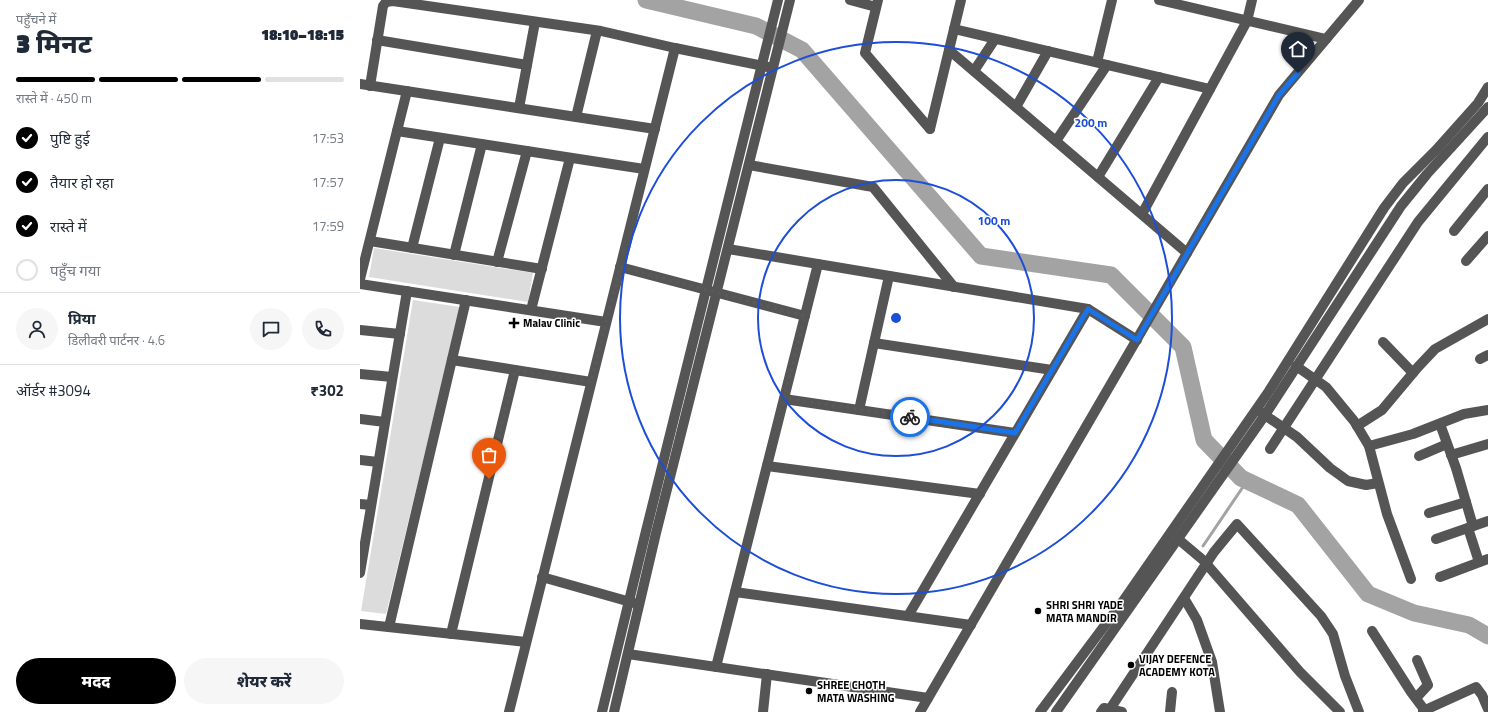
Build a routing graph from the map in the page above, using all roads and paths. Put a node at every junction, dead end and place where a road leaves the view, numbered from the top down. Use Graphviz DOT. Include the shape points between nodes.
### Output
graph roads {
  1 [pos="850,0"];
  2 [pos="961,0"];
  3 [pos="1112,0"];
  4 [pos="1159,0"];
  5 [pos="1252,0"];
  6 [pos="1359,0"];
  7 [pos="778,1"];
  8 [pos="789,2"];
  9 [pos="1180,2"];
  10 [pos="877,3"];
  11 [pos="1247,21"];
  12 [pos="535,22"];
  13 [pos="954,29"];
  14 [pos="597,31"];
  15 [pos="995,39"];
  16 [pos="1326,39"];
  17 [pos="377,40"];
  18 [pos="675,48"];
  19 [pos="949,50"];
  20 [pos="1048,51"];
  21 [pos="762,62"];
  22 [pos="1097,62"];
  23 [pos="527,65"];
  24 [pos="774,65"];
  25 [pos="1108,65"];
  26 [pos="974,71"];
  27 [pos="1159,77"];
  28 [pos="365,85"];
  29 [pos="1488,87"];
  30 [pos="1210,88"];
  31 [pos="407,91"];
  32 [pos="1016,107"];
  33 [pos="1488,107"];
  34 [pos="518,108"];
  35 [pos="576,117"];
  36 [pos="654,128"];
  37 [pos="397,131"];
  38 [pos="1488,137"];
  39 [pos="440,138"];
  40 [pos="1056,141"];
  41 [pos="482,144"];
  42 [pos="527,151"];
  43 [pos="570,158"];
  44 [pos="748,165"];
  45 [pos="644,169"];
  46 [pos="1098,177"];
  47 [pos="1488,189"];
  48 [pos="1142,214"];
  49 [pos="1454,231"];
  50 [pos="1488,236"];
  51 [pos="370,241"];
  52 [pos="412,248"];
  53 [pos="728,249"];
  54 [pos="1187,253"];
  55 [pos="454,255"];
  56 [pos="1466,261"];
  57 [pos="497,262"];
  58 [pos="818,264"];
  59 [pos="620,267"];
  60 [pos="542,269"];
  61 [pos="889,276"];
  62 [pos="360,279"];
  63 [pos="360,284"];
  64 [pos="954,287"];
  65 [pos="705,290"];
  66 [pos="407,291"];
  67 [pos="716,293"];
  68 [pos="466,300"];
  69 [pos="1088,309"];
  70 [pos="531,310"];
  71 [pos="805,316"];
  72 [pos="1488,319"];
  73 [pos="606,322"];
  74 [pos="360,330"];
  75 [pos="400,334"];
  76 [pos="1138,338"];
  77 [pos="1383,342"];
  78 [pos="874,343"];
  79 [pos="452,360"];
  80 [pos="1296,366"];
  81 [pos="515,370"];
  82 [pos="1052,370"];
  83 [pos="1413,373"];
  84 [pos="360,374"];
  85 [pos="392,377"];
  86 [pos="1315,379"];
  87 [pos="591,382"];
  88 [pos="784,398"];
  89 [pos="1256,409"];
  90 [pos="859,410"];
  91 [pos="1488,410"];
  92 [pos="1265,415"];
  93 [pos="360,419"];
  94 [pos="385,422"];
  95 [pos="1440,424"];
  96 [pos="1357,426"];
  97 [pos="1284,428"];
  98 [pos="1015,433"];
  99 [pos="1242,438"];
  100 [pos="1447,444"];
  101 [pos="1488,444"];
  102 [pos="1369,446"];
  103 [pos="1270,449"];
  104 [pos="1419,456"];
  105 [pos="1451,456"];
  106 [pos="360,460"];
  107 [pos="378,462"];
  108 [pos="767,466"];
  109 [pos="1378,483"];
  110 [pos="1207,488"];
  111 [pos="980,494"];
  112 [pos="1466,502"];
  113 [pos="360,504"];
  114 [pos="371,505"];
  115 [pos="1429,513"];
  116 [pos="1488,521"];
  117 [pos="1471,527"];
  118 [pos="1178,539"];
  119 [pos="1436,539"];
  120 [pos="362,548"];
  121 [pos="1484,561"];
  122 [pos="1206,564"];
  123 [pos="360,574"];
  124 [pos="542,577"];
  125 [pos="1440,577"];
  126 [pos="1411,578"];
  127 [pos="735,592"];
  128 [pos="1184,598"];
  129 [pos="629,601"];
  130 [pos="639,604"];
  131 [pos="908,616"];
  132 [pos="360,624"];
  133 [pos="971,625"];
  134 [pos="389,627"];
  135 [pos="1372,631"];
  136 [pos="451,634"];
  137 [pos="526,642"];
  138 [pos="628,654"];
  139 [pos="1417,660"];
  140 [pos="716,667"];
  141 [pos="767,674"];
  142 [pos="1172,692"];
  143 [pos="928,698"];
  144 [pos="1416,698"];
  145 [pos="1488,709"];
  146 [pos="1106,711"];
  147 [pos="1423,711"];
  148 [pos="509,712"];
  149 [pos="602,712"];
  150 [pos="614,712"];
  151 [pos="763,712"];
  152 [pos="920,712"];
  153 [pos="1040,712"];
  154 [pos="1056,712"];
  155 [pos="1122,712"];
  156 [pos="1170,712"];
  157 [pos="1220,712"];
  158 [pos="1340,712"];
  159 [pos="1358,712"];
  1 -- 10 [label="street"];
  2 -- 13 [label="street"];
  3 -- 22 [label="street"];
  4 -- 9 [label="street"];
  5 -- 11 [label="street"];
  6 -- 16 [label="street"];
  7 -- 21 [label="street"];
  8 -- 24 [label="street"];
  9 -- 11 [label="street"];
  10 -- 19 [label="street" via="865,53 930,129"];
  11 -- 16 [label="street"];
  11 -- 30 [label="street"];
  12 -- 14 [label="street"];
  12 -- 17 [label="street" via="394,0 386,2 383,6"];
  12 -- 23 [label="street"];
  13 -- 15 [label="street"];
  13 -- 19 [label="street"];
  14 -- 18 [label="street"];
  14 -- 35 [label="street"];
  15 -- 20 [label="street"];
  15 -- 26 [label="street"];
  16 -- 54 [label="street" via="1279,95"];
  17 -- 23 [label="street"];
  17 -- 28 [label="street"];
  18 -- 21 [label="street"];
  18 -- 36 [label="street"];
  19 -- 26 [label="street"];
  20 -- 22 [label="street"];
  20 -- 32 [label="street"];
  21 -- 24 [label="street"];
  21 -- 65 [label="street"];
  22 -- 25 [label="street"];
  23 -- 34 [label="street"];
  24 -- 44 [label="street"];
  25 -- 27 [label="street"];
  25 -- 40 [label="street"];
  26 -- 32 [label="street"];
  27 -- 30 [label="street"];
  27 -- 46 [label="street"];
  28 -- 31 [label="street"];
  29 -- 89 [label="street" via="1478,103 1403,183 1384,208"];
  30 -- 48 [label="street"];
  31 -- 34 [label="street"];
  31 -- 37 [label="street"];
  32 -- 40 [label="street"];
  33 -- 80 [label="street" via="1401,206"];
  34 -- 35 [label="street"];
  35 -- 36 [label="street"];
  36 -- 45 [label="street"];
  37 -- 39 [label="street"];
  37 -- 51 [label="street"];
  38 -- 86 [label="street" via="1418,222"];
  39 -- 41 [label="street"];
  39 -- 52 [label="street"];
  40 -- 46 [label="street"];
  41 -- 42 [label="street"];
  41 -- 55 [label="street"];
  42 -- 43 [label="street"];
  42 -- 57 [label="street"];
  43 -- 45 [label="street"];
  43 -- 60 [label="street"];
  44 -- 53 [label="street"];
  44 -- 64 [label="street" via="873,187"];
  45 -- 59 [label="street"];
  46 -- 48 [label="street"];
  47 -- 49 [label="street"];
  48 -- 54 [label="street"];
  50 -- 56 [label="street"];
  51 -- 52 [label="street"];
  51 -- 62 [label="street"];
  52 -- 55 [label="street"];
  53 -- 58 [label="street"];
  53 -- 67 [label="street"];
  54 -- 76 [label="street"];
  55 -- 57 [label="street"];
  57 -- 60 [label="street"];
  58 -- 61 [label="street"];
  58 -- 71 [label="street"];
  59 -- 65 [label="street"];
  59 -- 73 [label="street"];
  60 -- 70 [label="street"];
  61 -- 64 [label="street"];
  61 -- 78 [label="street"];
  63 -- 66 [label="street"];
  64 -- 69 [label="street"];
  65 -- 67 [label="street"];
  65 -- 129 [label="street"];
  66 -- 68 [label="street"];
  66 -- 75 [label="street"];
  67 -- 71 [label="street"];
  67 -- 130 [label="street"];
  68 -- 70 [label="street"];
  68 -- 79 [label="street"];
  69 -- 76 [label="street"];
  69 -- 82 [label="street"];
  70 -- 73 [label="street"];
  71 -- 88 [label="street"];
  72 -- 83 [label="street" via="1435,349"];
  73 -- 87 [label="street"];
  74 -- 75 [label="street"];
  75 -- 85 [label="street"];
  76 -- 133 [label="street"];
  77 -- 83 [label="street"];
  78 -- 82 [label="street"];
  78 -- 90 [label="street"];
  79 -- 81 [label="street"];
  79 -- 134 [label="street"];
  80 -- 86 [label="street"];
  80 -- 92 [label="street"];
  81 -- 87 [label="street"];
  81 -- 136 [label="street"];
  82 -- 98 [label="street"];
  83 -- 96 [label="street" via="1382,410"];
  84 -- 85 [label="street"];
  85 -- 94 [label="street"];
  86 -- 96 [label="street" via="1326,387"];
  86 -- 97 [label="street"];
  87 -- 124 [label="street"];
  88 -- 90 [label="street"];
  88 -- 108 [label="street"];
  89 -- 92 [label="street"];
  89 -- 99 [label="street"];
  90 -- 98 [label="street"];
  91 -- 95 [label="street" via="1464,414"];
  92 -- 97 [label="street"];
  92 -- 99 [label="street"];
  93 -- 94 [label="street"];
  94 -- 107 [label="street"];
  95 -- 100 [label="street"];
  95 -- 102 [label="street"];
  96 -- 102 [label="street"];
  97 -- 103 [label="street"];
  97 -- 109 [label="street" via="1348,481 1366,485"];
  98 -- 111 [label="street"];
  99 -- 110 [label="street"];
  100 -- 104 [label="street"];
  100 -- 105 [label="street"];
  101 -- 105 [label="street"];
  102 -- 109 [label="street"];
  105 -- 112 [label="street"];
  106 -- 107 [label="street"];
  107 -- 114 [label="street"];
  108 -- 111 [label="street"];
  108 -- 127 [label="street"];
  109 -- 126 [label="street"];
  110 -- 118 [label="street"];
  110 -- 153 [label="street"];
  111 -- 131 [label="street"];
  112 -- 115 [label="street"];
  112 -- 117 [label="street"];
  113 -- 114 [label="street"];
  114 -- 120 [label="street"];
  116 -- 117 [label="street"];
  117 -- 119 [label="street"];
  117 -- 121 [label="street"];
  118 -- 122 [label="street"];
  118 -- 154 [label="street"];
  120 -- 123 [label="street"];
  121 -- 125 [label="street"];
  122 -- 128 [label="street"];
  122 -- 158 [label="street" via="1300,672"];
  122 -- 159 [label="street" via="1237,524 1321,616 1333,634"];
  124 -- 129 [label="street"];
  124 -- 137 [label="street"];
  127 -- 131 [label="street"];
  127 -- 140 [label="street"];
  128 -- 146 [label="street"];
  128 -- 157 [label="street" via="1197,620 1212,662"];
  129 -- 130 [label="street"];
  129 -- 149 [label="street"];
  130 -- 138 [label="street"];
  131 -- 133 [label="street"];
  132 -- 134 [label="street"];
  133 -- 143 [label="street"];
  134 -- 136 [label="street"];
  135 -- 144 [label="street"];
  136 -- 137 [label="street"];
  137 -- 148 [label="street"];
  138 -- 140 [label="street"];
  138 -- 150 [label="street"];
  139 -- 144 [label="street" via="1428,685"];
  140 -- 141 [label="street"];
  141 -- 143 [label="street"];
  141 -- 151 [label="street"];
  142 -- 156 [label="street"];
  143 -- 152 [label="street"];
  144 -- 147 [label="street"];
  145 -- 147 [label="street" via="1476,687"];
  146 -- 155 [label="street"];
}
